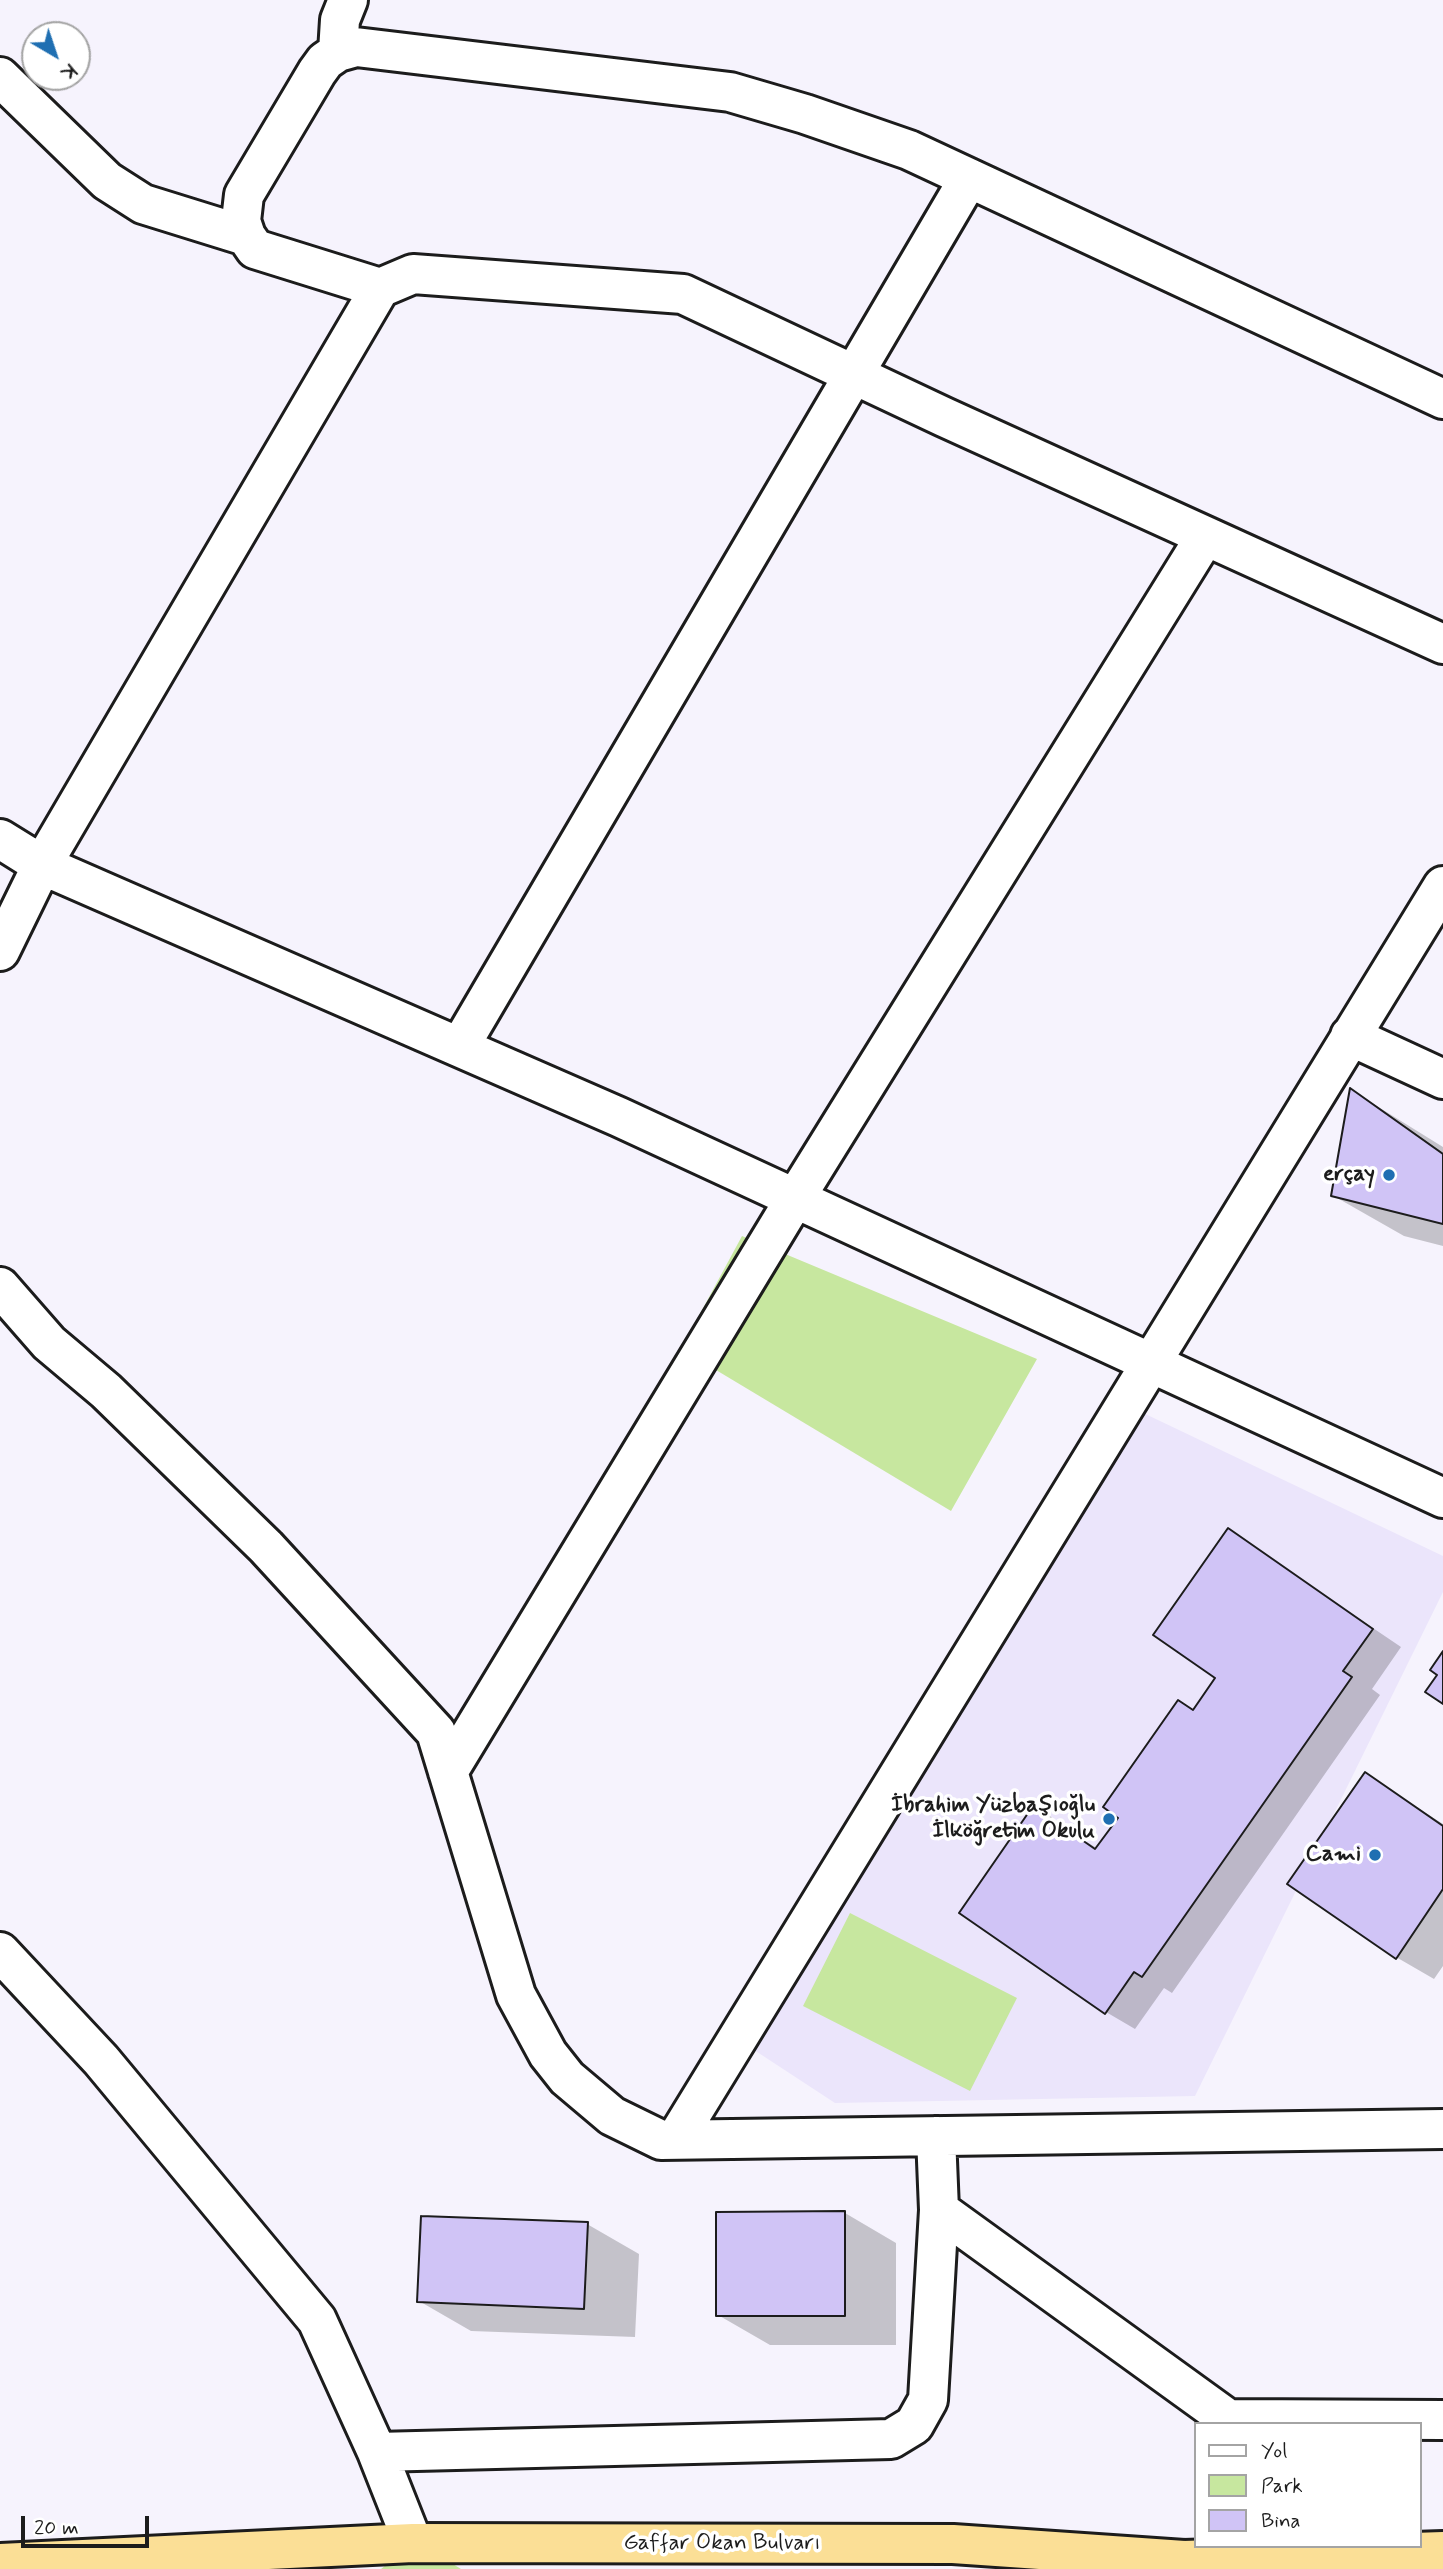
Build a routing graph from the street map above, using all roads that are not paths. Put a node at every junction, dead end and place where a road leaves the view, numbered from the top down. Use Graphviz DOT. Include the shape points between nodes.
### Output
graph roads {
  1 [pos="348,0"];
  2 [pos="338,52"];
  3 [pos="0,77"];
  4 [pos="969,178"];
  5 [pos="246,236"];
  6 [pos="380,288"];
  7 [pos="853,375"];
  8 [pos="1443,399"];
  9 [pos="1205,537"];
  10 [pos="1443,644"];
  11 [pos="0,839"];
  12 [pos="42,865"];
  13 [pos="1443,886"];
  14 [pos="0,951"];
  15 [pos="1350,1036"];
  16 [pos="460,1046"];
  17 [pos="1443,1079"];
  18 [pos="796,1197"];
  19 [pos="0,1287"];
  20 [pos="1149,1363"];
  21 [pos="1443,1498"];
  22 [pos="448,1772"];
  23 [pos="0,1952"];
  24 [pos="1443,2129"];
  25 [pos="936,2136"];
  26 [pos="676,2139"];
  27 [pos="939,2210"];
  28 [pos="1443,2420"];
  29 [pos="377,2452"];
  30 [pos="412,2543"];
  31 [pos="1443,2551"];
  32 [pos="492,2556"];
  33 [pos="314,2558"];
  34 [pos="0,2563"];
  1 -- 2 [label="street" via="340,20"];
  2 -- 4 [label="street" via="356,47 730,92 857,131"];
  2 -- 5 [label="street" via="317,72 244,195 241,220"];
  3 -- 5 [label="street" via="116,187 142,204"];
  4 -- 7 [label="street"];
  4 -- 8 [label="street"];
  5 -- 6 [label="street" via="255,249"];
  6 -- 7 [label="street" via="400,278 428,274 683,294"];
  6 -- 12 [label="street"];
  7 -- 9 [label="street"];
  7 -- 16 [label="street"];
  9 -- 10 [label="street"];
  9 -- 18 [label="street"];
  11 -- 12 [label="street"];
  12 -- 14 [label="street"];
  12 -- 16 [label="street"];
  13 -- 15 [label="street"];
  15 -- 17 [label="street"];
  15 -- 20 [label="street"];
  16 -- 18 [label="street"];
  18 -- 20 [label="street"];
  18 -- 22 [label="street"];
  19 -- 22 [label="street" via="49,1343 188,1467 353,1638 436,1732"];
  20 -- 21 [label="street"];
  20 -- 26 [label="street"];
  22 -- 26 [label="street" via="508,1973 548,2054 612,2116 661,2140"];
  23 -- 29 [label="street" via="101,2060 317,2320"];
  24 -- 25 [label="street"];
  25 -- 26 [label="street"];
  25 -- 27 [label="street"];
  27 -- 28 [label="street" via="1228,2420"];
  27 -- 29 [label="street" via="928,2400 914,2425 891,2439"];
  29 -- 30 [label="street"];
  30 -- 32 [label="highway, Gaffar Okan Bulvarı"];
  30 -- 33 [label="highway, Gaffar Okan Bulvarı"];
  31 -- 32 [label="highway, Gaffar Okan Bulvarı" via="1184,2560 953,2544"];
  33 -- 34 [label="highway, Gaffar Okan Bulvarı"];
}
